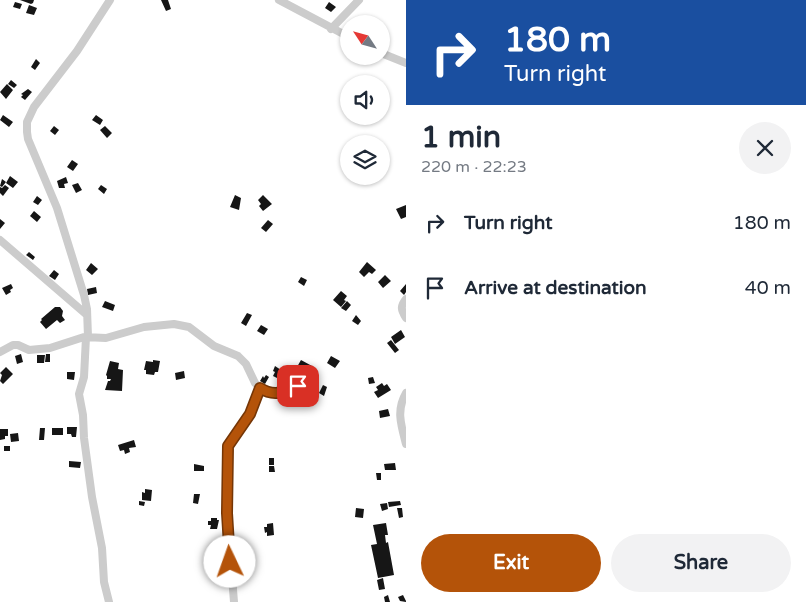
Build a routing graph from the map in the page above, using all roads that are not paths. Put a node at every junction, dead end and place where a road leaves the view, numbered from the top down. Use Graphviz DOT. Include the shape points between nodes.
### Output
graph roads {
  1 [pos="110,0"];
  2 [pos="279,0"];
  3 [pos="360,0"];
  4 [pos="331,29"];
  5 [pos="340,33"];
  6 [pos="390,57"];
  7 [pos="406,63"];
  8 [pos="0,240"];
  9 [pos="406,299"];
  10 [pos="87,315"];
  11 [pos="406,318"];
  12 [pos="87,337"];
  13 [pos="0,352"];
  14 [pos="298,386"];
  15 [pos="260,388"];
  16 [pos="406,393"];
  17 [pos="406,444"];
  18 [pos="109,602"];
  19 [pos="234,602"];
  1 -- 10 [label="street" via="72,58 34,107 27,127 28,139 57,208 84,295"];
  2 -- 4 [label="street"];
  3 -- 4 [label="street"];
  4 -- 5 [label="street"];
  6 -- 7 [label="street"];
  8 -- 10 [label="street"];
  9 -- 11 [label="street" via="401,309"];
  10 -- 12 [label="street"];
  12 -- 13 [label="street" via="50,348 29,350 13,345"];
  12 -- 15 [label="street" via="106,338 138,328 170,324 189,327 214,346 244,360"];
  12 -- 18 [label="street" via="84,377 79,394"];
  14 -- 15 [label="street" via="278,394"];
  15 -- 19 [label="street" via="250,414 228,446 227,513"];
  16 -- 17 [label="street" via="400,415"];
}
